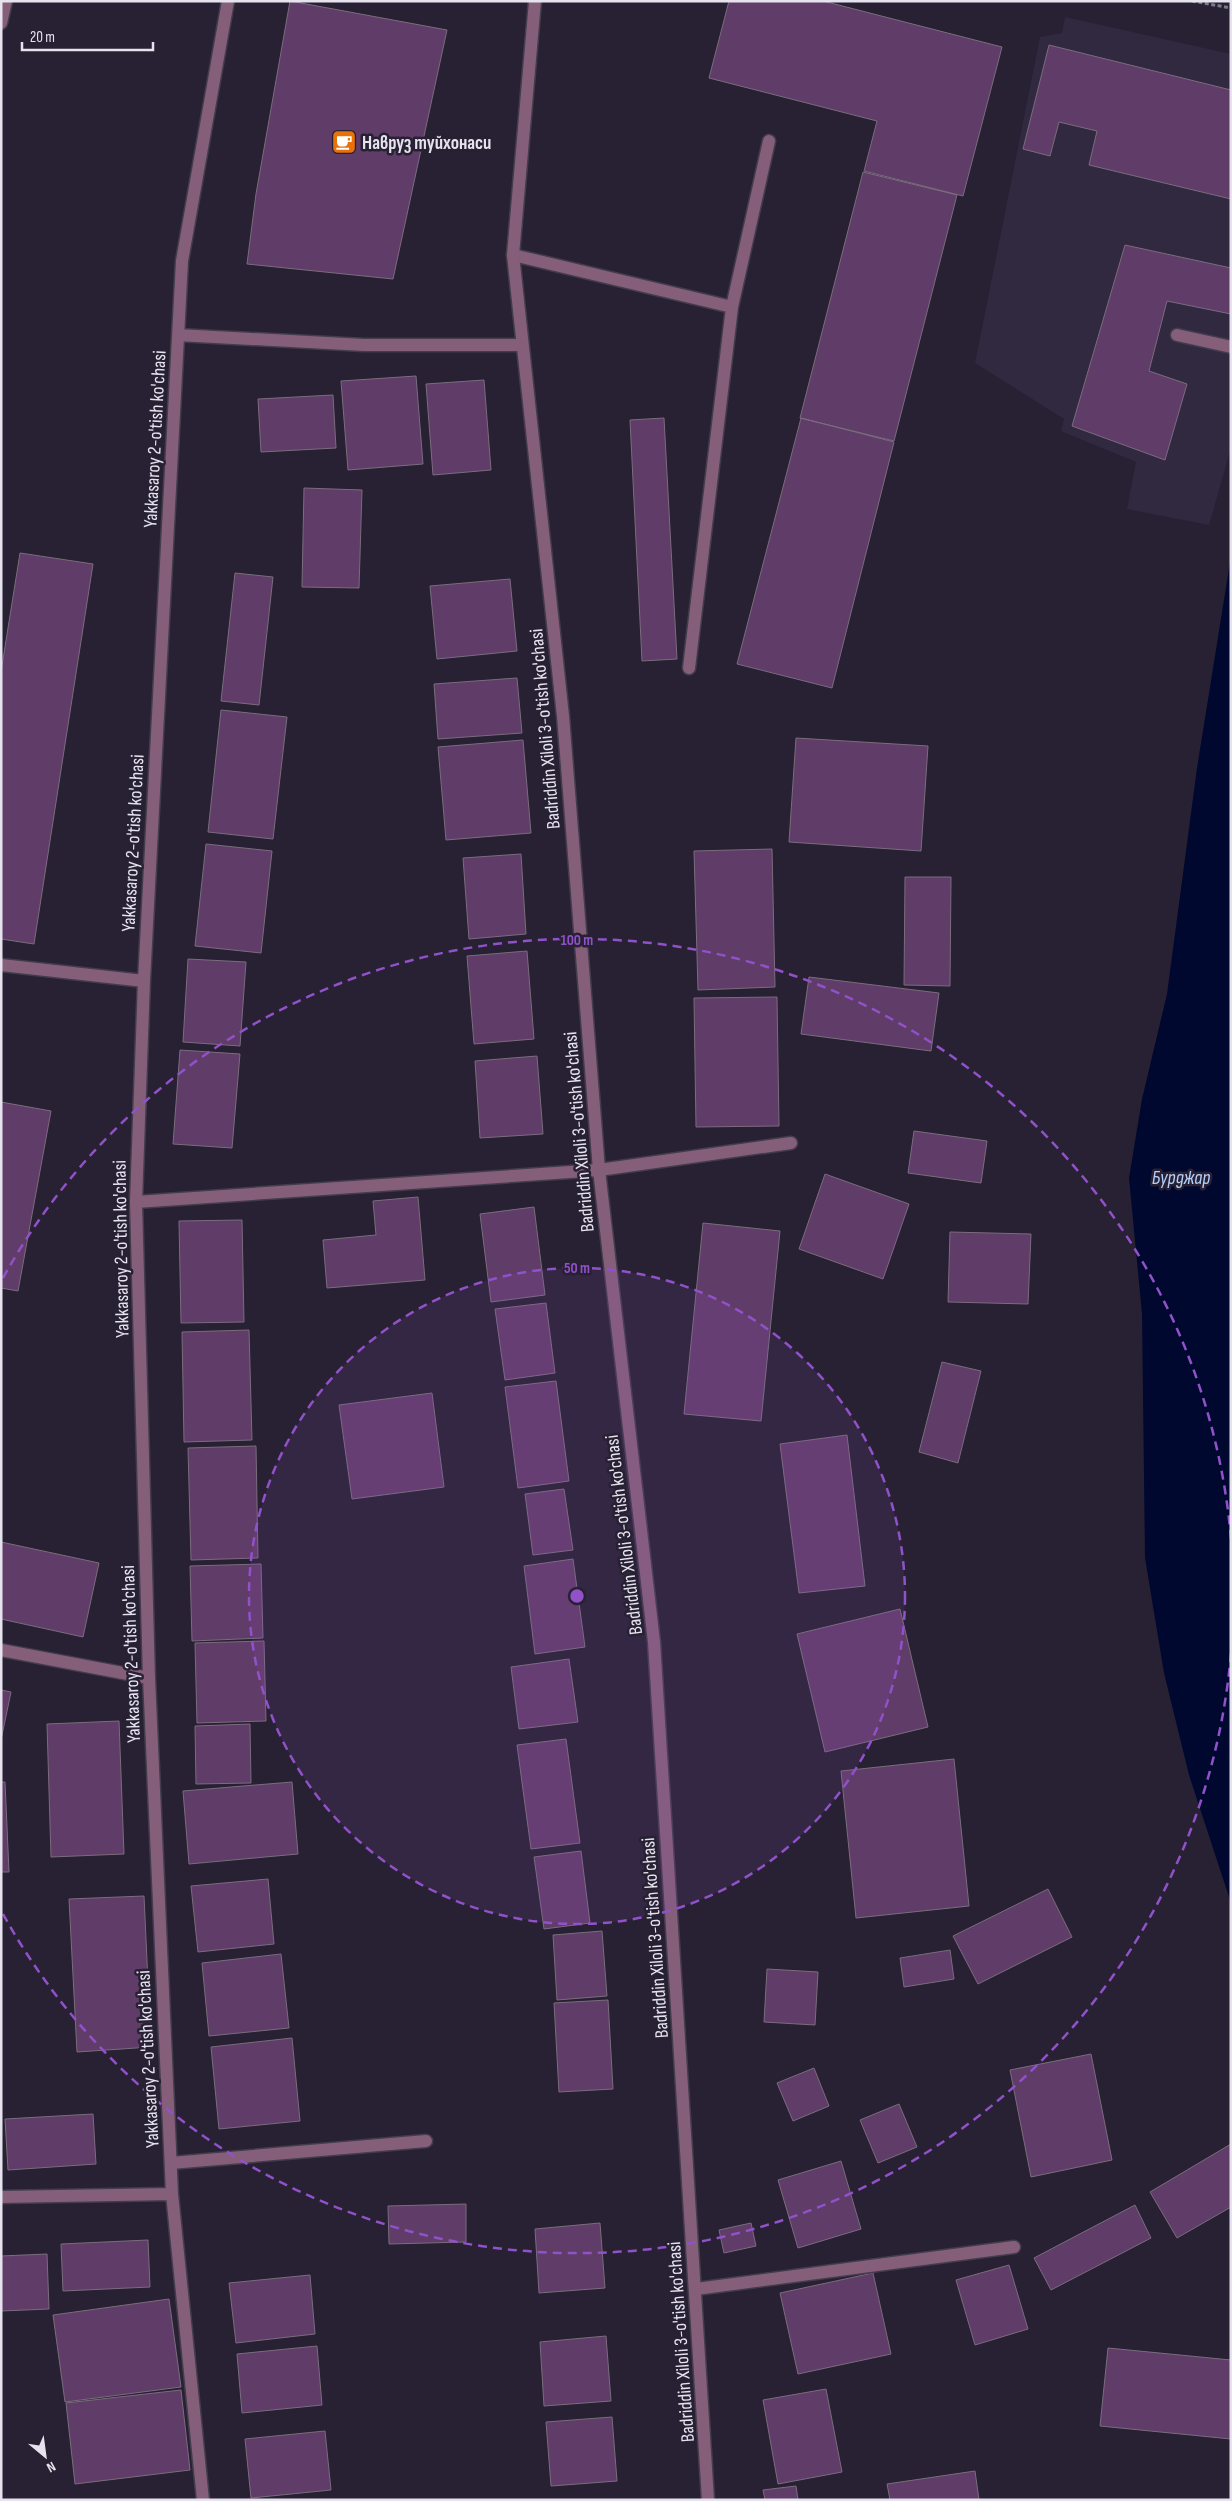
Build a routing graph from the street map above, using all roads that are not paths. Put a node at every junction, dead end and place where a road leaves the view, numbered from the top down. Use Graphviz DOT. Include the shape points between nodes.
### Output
graph roads {
  1 [pos="6,1"];
  2 [pos="228,1"];
  3 [pos="535,1"];
  4 [pos="1,23"];
  5 [pos="769,141"];
  6 [pos="513,255"];
  7 [pos="732,307"];
  8 [pos="178,335"];
  9 [pos="1177,335"];
  10 [pos="522,346"];
  11 [pos="1231,347"];
  12 [pos="689,668"];
  13 [pos="1,965"];
  14 [pos="144,981"];
  15 [pos="791,1143"];
  16 [pos="599,1170"];
  17 [pos="136,1202"];
  18 [pos="1,1650"];
  19 [pos="149,1678"];
  20 [pos="426,2141"];
  21 [pos="171,2163"];
  22 [pos="172,2194"];
  23 [pos="1,2196"];
  24 [pos="1014,2247"];
  25 [pos="696,2289"];
  26 [pos="203,2500"];
  27 [pos="708,2500"];
  1 -- 4 [label="street"];
  2 -- 8 [label="street, Yakkasaroy 2-o'tish ko'chasi" via="182,261"];
  3 -- 6 [label="street, Badriddin Xiloli 3-o'tish ko'chasi"];
  5 -- 7 [label="street"];
  6 -- 7 [label="street"];
  6 -- 10 [label="street, Badriddin Xiloli 3-o'tish ko'chasi"];
  7 -- 12 [label="street"];
  8 -- 10 [label="street" via="364,346"];
  8 -- 14 [label="street, Yakkasaroy 2-o'tish ko'chasi"];
  9 -- 11 [label="street"];
  10 -- 16 [label="street, Badriddin Xiloli 3-o'tish ko'chasi" via="563,716"];
  13 -- 14 [label="street"];
  14 -- 17 [label="street, Yakkasaroy 2-o'tish ko'chasi"];
  15 -- 16 [label="street"];
  16 -- 17 [label="street"];
  16 -- 25 [label="street, Badriddin Xiloli 3-o'tish ko'chasi" via="654,1642"];
  17 -- 19 [label="street, Yakkasaroy 2-o'tish ko'chasi"];
  18 -- 19 [label="street"];
  19 -- 21 [label="street, Yakkasaroy 2-o'tish ko'chasi"];
  20 -- 21 [label="street"];
  21 -- 22 [label="street, Yakkasaroy 2-o'tish ko'chasi"];
  22 -- 23 [label="street"];
  22 -- 26 [label="street, Yakkasaroy 2-o'tish ko'chasi"];
  24 -- 25 [label="street"];
  25 -- 27 [label="street, Badriddin Xiloli 3-o'tish ko'chasi"];
}
